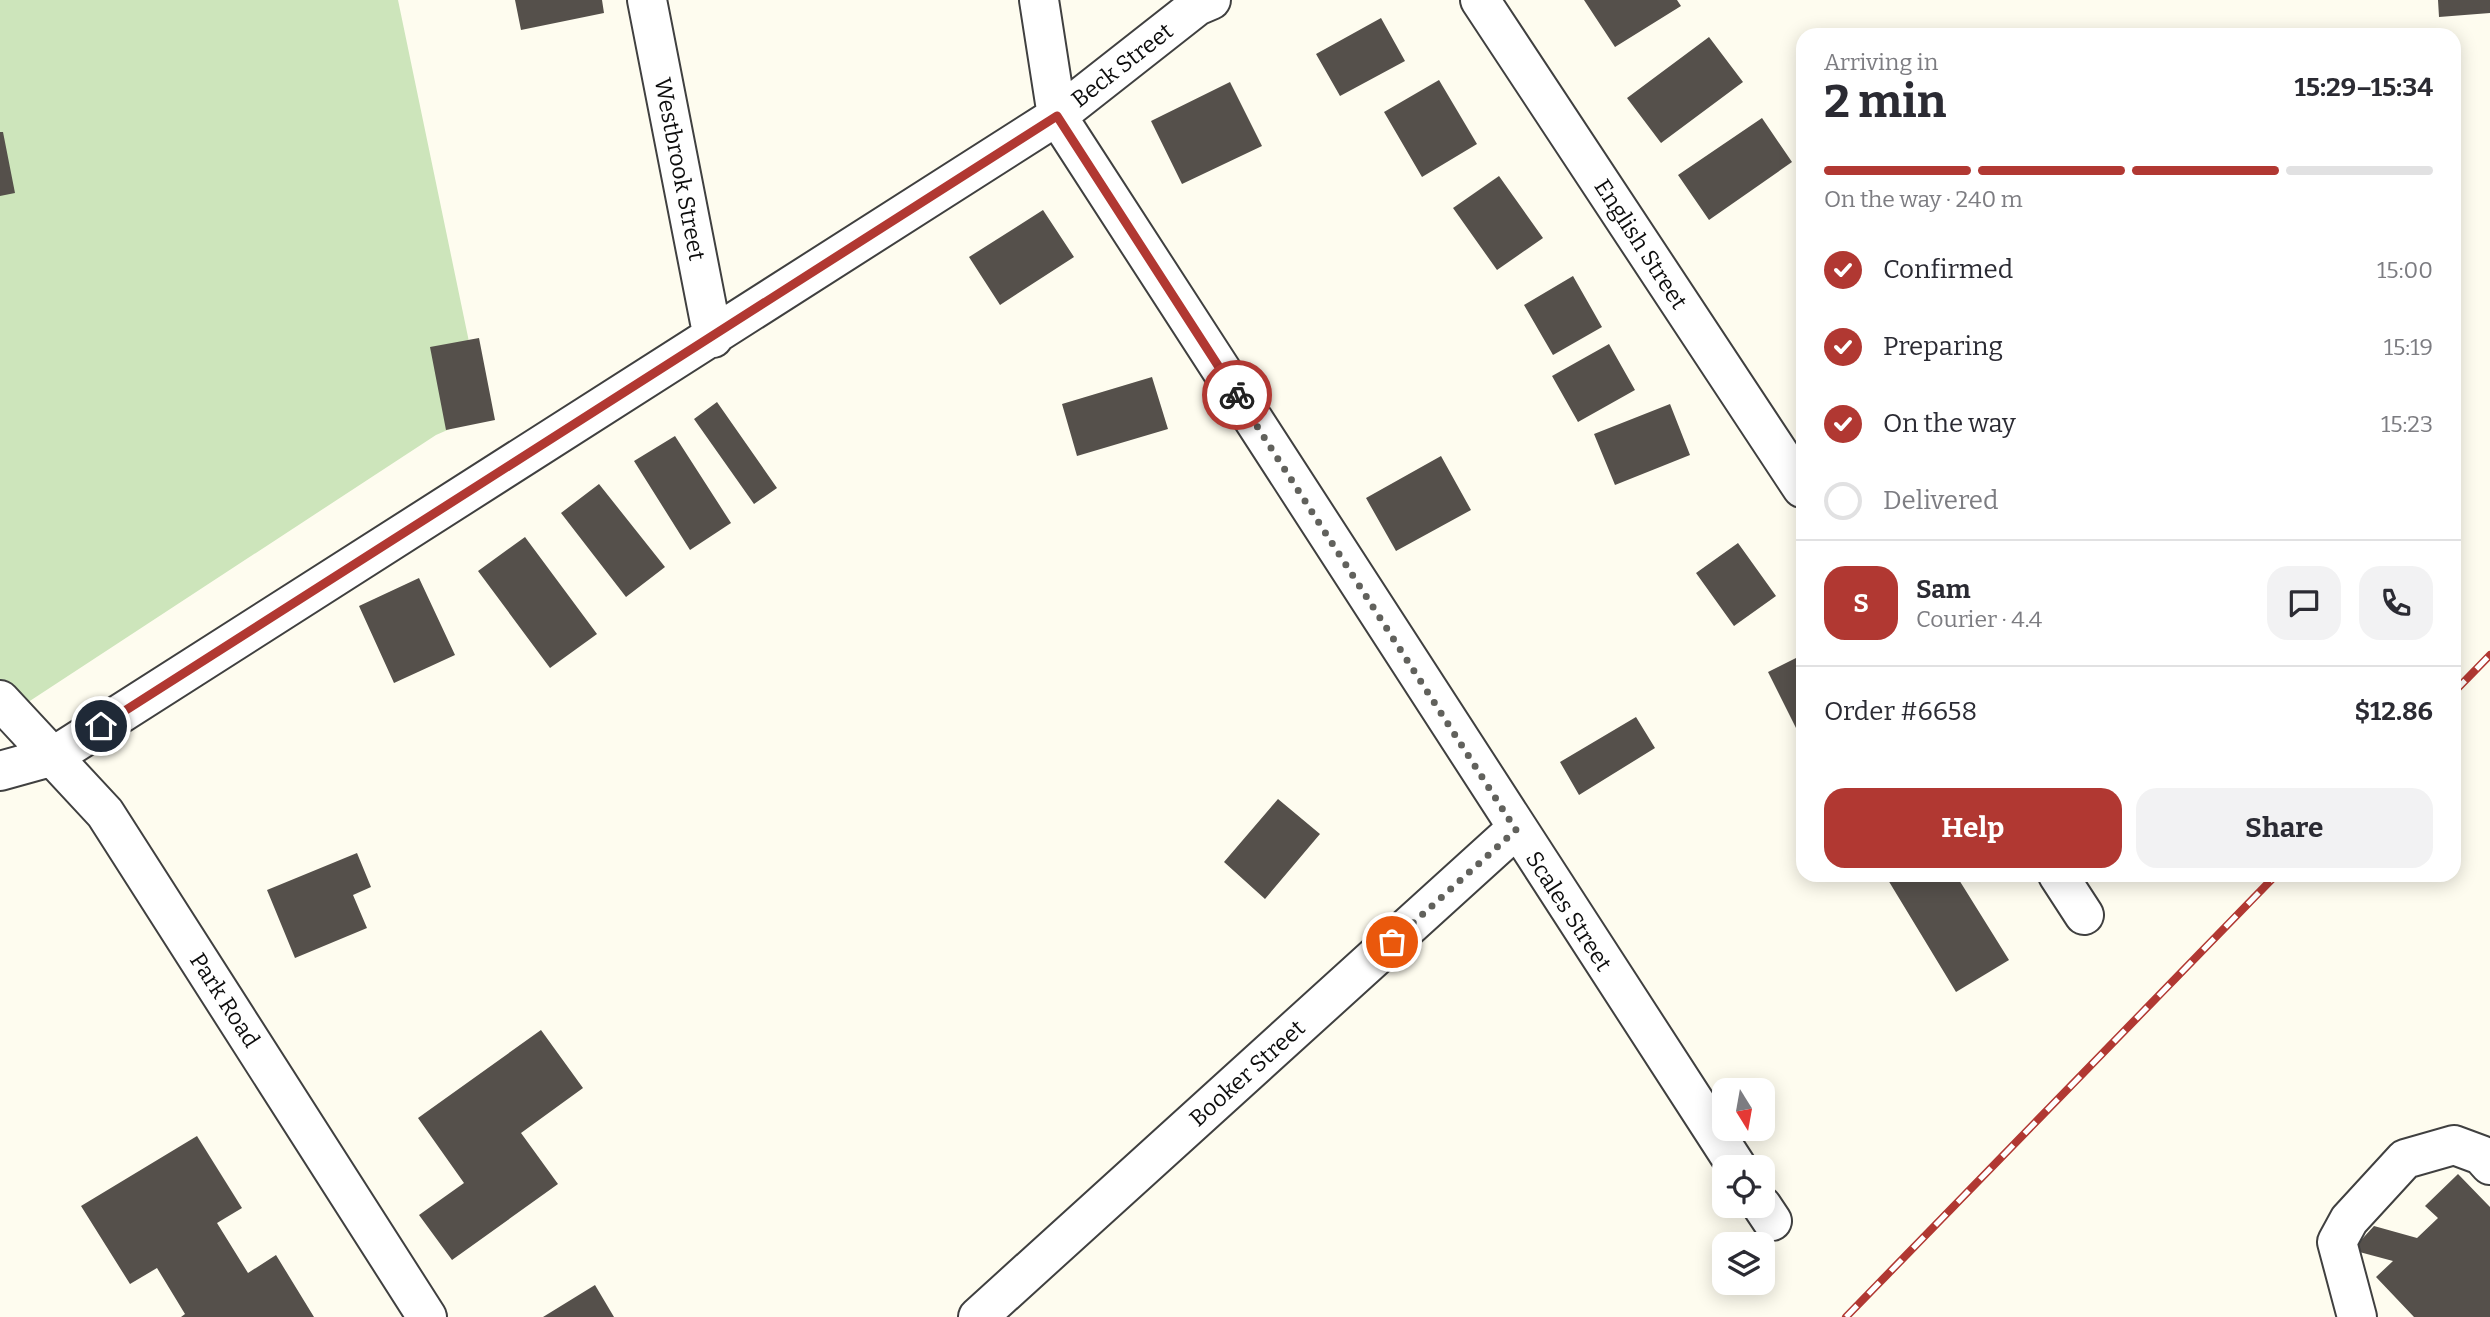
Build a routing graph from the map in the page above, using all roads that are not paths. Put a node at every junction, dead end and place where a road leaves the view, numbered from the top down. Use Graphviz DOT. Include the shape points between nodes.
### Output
graph roads {
  1 [pos="647,0"];
  2 [pos="1039,0"];
  3 [pos="1210,0"];
  4 [pos="1480,0"];
  5 [pos="1057,116"];
  6 [pos="713,338"];
  7 [pos="1796,479"];
  8 [pos="0,700"];
  9 [pos="54,756"];
  10 [pos="0,771"];
  11 [pos="1516,830"];
  12 [pos="2062,882"];
  13 [pos="2084,915"];
  14 [pos="1729,1155"];
  15 [pos="2490,1165"];
  16 [pos="427,1317"];
  17 [pos="978,1317"];
  18 [pos="2357,1317"];
  1 -- 6 [label="street, Westbrook Street"];
  2 -- 5 [label="street, Scales Street"];
  3 -- 5 [label="street, Beck Street"];
  4 -- 7 [label="street, English Street"];
  5 -- 6 [label="street, Beck Street"];
  5 -- 11 [label="street, Scales Street"];
  6 -- 9 [label="street, Beck Street"];
  8 -- 9 [label="street, Park Road"];
  9 -- 10 [label="street, Beck Street"];
  9 -- 16 [label="street, Park Road" via="105,813"];
  11 -- 14 [label="street, Scales Street"];
  11 -- 17 [label="street, Booker Street"];
  12 -- 13 [label="street"];
  15 -- 18 [label="street" via="2481,1155 2454,1144 2405,1159 2348,1220 2337,1242"];
}
